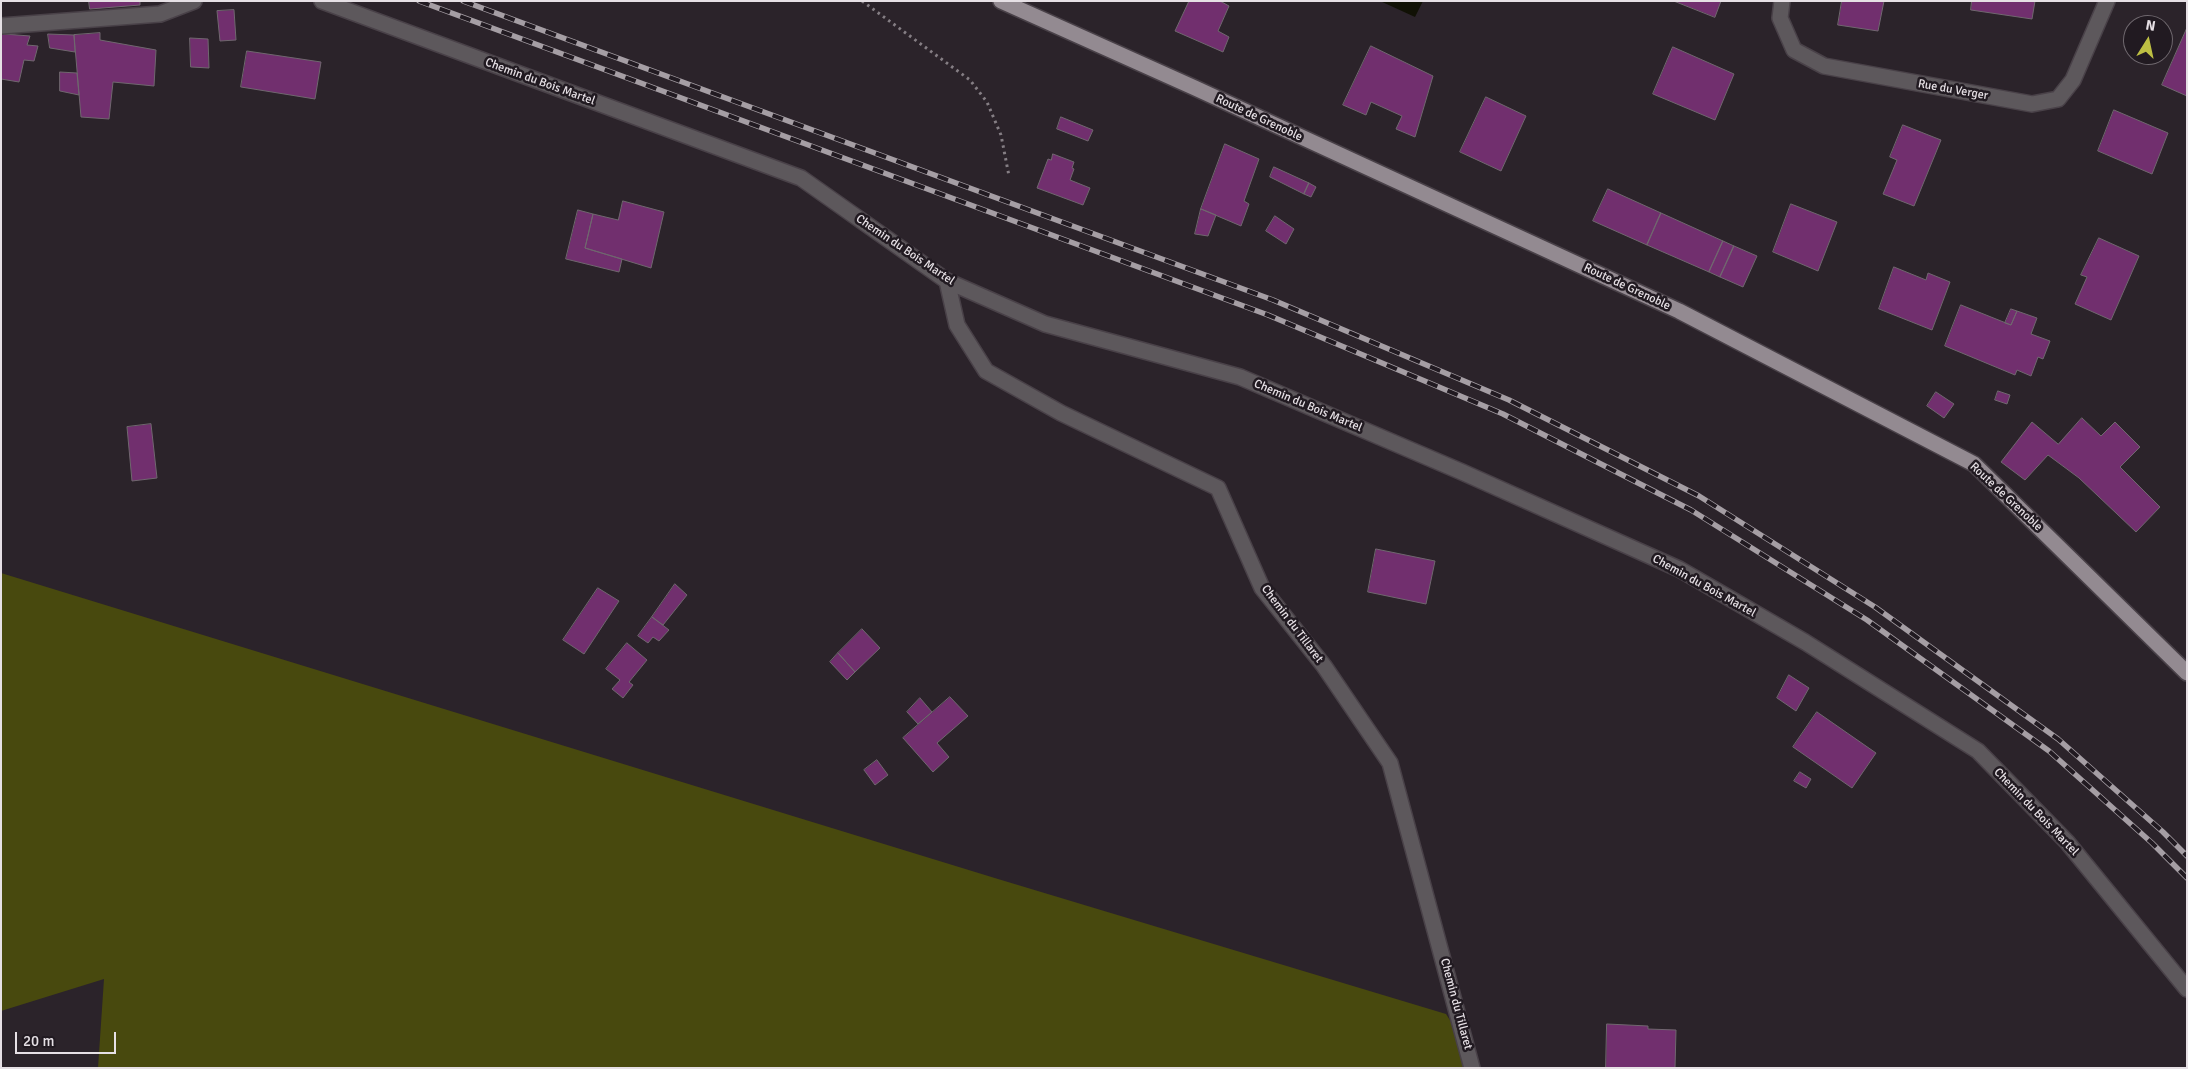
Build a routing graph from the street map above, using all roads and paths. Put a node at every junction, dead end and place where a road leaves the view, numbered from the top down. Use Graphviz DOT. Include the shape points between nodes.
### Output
graph roads {
  1 [pos="194,1"];
  2 [pos="322,1"];
  3 [pos="862,1"];
  4 [pos="1001,1"];
  5 [pos="1782,1"];
  6 [pos="2107,1"];
  7 [pos="1,26"];
  8 [pos="1009,176"];
  9 [pos="947,282"];
  10 [pos="2187,673"];
  11 [pos="2187,989"];
  12 [pos="1472,1068"];
  1 -- 7 [label="street" via="160,14"];
  2 -- 9 [label="street, Chemin du Bois Martel" via="801,178"];
  3 -- 8 [label="path" via="970,80 987,102 1001,135"];
  4 -- 10 [label="main road, Route de Grenoble" via="1679,312 1974,464"];
  5 -- 6 [label="street, Rue du Verger" via="1780,18 1794,50 1824,66 2032,104 2058,99 2073,80"];
  9 -- 11 [label="street, Chemin du Bois Martel" via="1045,324 1240,377 1678,569 1805,642 1978,751 2067,842"];
  9 -- 12 [label="street, Chemin du Tillaret" via="957,324 986,371 1061,413 1218,488 1262,588 1324,666 1390,763"];
}
